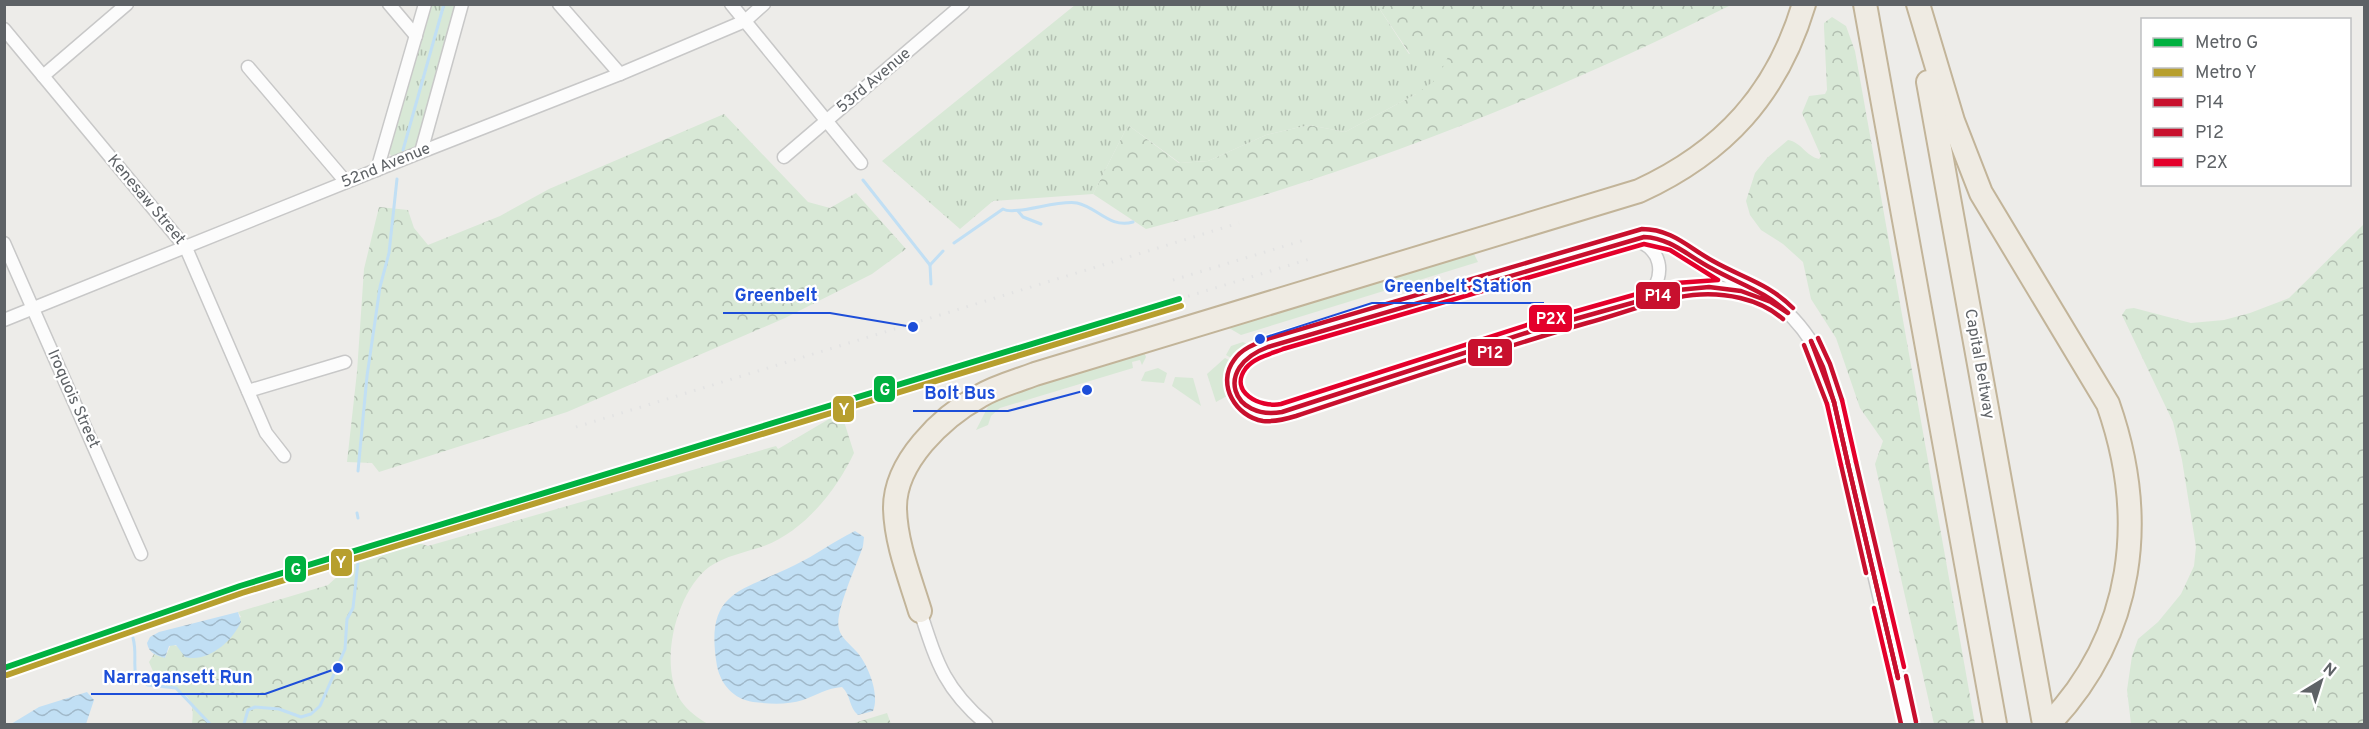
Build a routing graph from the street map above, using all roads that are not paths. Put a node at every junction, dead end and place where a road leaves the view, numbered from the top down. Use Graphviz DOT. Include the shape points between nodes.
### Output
graph roads {
  1 [pos="127,4"];
  2 [pos="389,4"];
  3 [pos="424,4"];
  4 [pos="462,4"];
  5 [pos="559,4"];
  6 [pos="731,4"];
  7 [pos="764,4"];
  8 [pos="963,4"];
  9 [pos="1804,4"];
  10 [pos="1865,4"];
  11 [pos="1916,4"];
  12 [pos="745,21"];
  13 [pos="4,29"];
  14 [pos="416,36"];
  15 [pos="248,67"];
  16 [pos="620,74"];
  17 [pos="43,76"];
  18 [pos="826,122"];
  19 [pos="421,152"];
  20 [pos="784,157"];
  21 [pos="861,163"];
  22 [pos="377,170"];
  23 [pos="346,182"];
  24 [pos="1630,239"];
  25 [pos="4,243"];
  26 [pos="186,248"];
  27 [pos="1647,298"];
  28 [pos="33,309"];
  29 [pos="1783,309"];
  30 [pos="4,320"];
  31 [pos="345,362"];
  32 [pos="248,391"];
  33 [pos="284,456"];
  34 [pos="141,554"];
  35 [pos="920,611"];
  36 [pos="986,724"];
  37 [pos="1909,724"];
  38 [pos="1995,724"];
  39 [pos="2047,724"];
  1 -- 17 [label="street"];
  2 -- 14 [label="street"];
  3 -- 14 [label="street"];
  4 -- 19 [label="street"];
  5 -- 16 [label="street"];
  6 -- 12 [label="street"];
  7 -- 12 [label="street, 52nd Avenue"];
  8 -- 18 [label="street, 53rd Avenue"];
  9 -- 35 [label="highway" via="1790,48 1760,98 1711,149 1663,180 1638,191 1006,384 958,410 921,446 899,486 895,506 901,546"];
  10 -- 38 [label="highway"];
  11 -- 39 [label="highway, Capital Beltway"];
  11 -- 39 [label="highway" via="1966,160 1981,193 2103,394 2128,472 2131,508 2126,577 2110,631 2083,682"];
  12 -- 16 [label="street, 52nd Avenue"];
  12 -- 18 [label="street"];
  13 -- 17 [label="street, Kenesaw Street"];
  14 -- 22 [label="street"];
  15 -- 23 [label="street"];
  16 -- 19 [label="street, 52nd Avenue"];
  17 -- 26 [label="street, Kenesaw Street"];
  18 -- 20 [label="street, 53rd Avenue"];
  18 -- 21 [label="street"];
  19 -- 22 [label="street, 52nd Avenue"];
  22 -- 23 [label="street, 52nd Avenue"];
  23 -- 26 [label="street, 52nd Avenue"];
  24 -- 27 [label="street" via="1649,248 1658,260 1659,279"];
  24 -- 27 [label="street" via="1258,351 1239,365 1234,389 1245,404 1260,412 1294,409"];
  24 -- 29 [label="street" via="1650,236 1669,240 1706,266 1759,290"];
  25 -- 28 [label="street, Iroquois Street"];
  26 -- 28 [label="street, 52nd Avenue"];
  26 -- 32 [label="street, Kenesaw Street"];
  27 -- 29 [label="street" via="1690,288 1721,287"];
  28 -- 30 [label="street, 52nd Avenue"];
  28 -- 34 [label="street, Iroquois Street"];
  29 -- 37 [label="street" via="1809,338 1824,367"];
  31 -- 32 [label="street"];
  32 -- 33 [label="street, Kenesaw Street" via="266,433"];
  35 -- 36 [label="street" via="944,678 955,695"];
}
